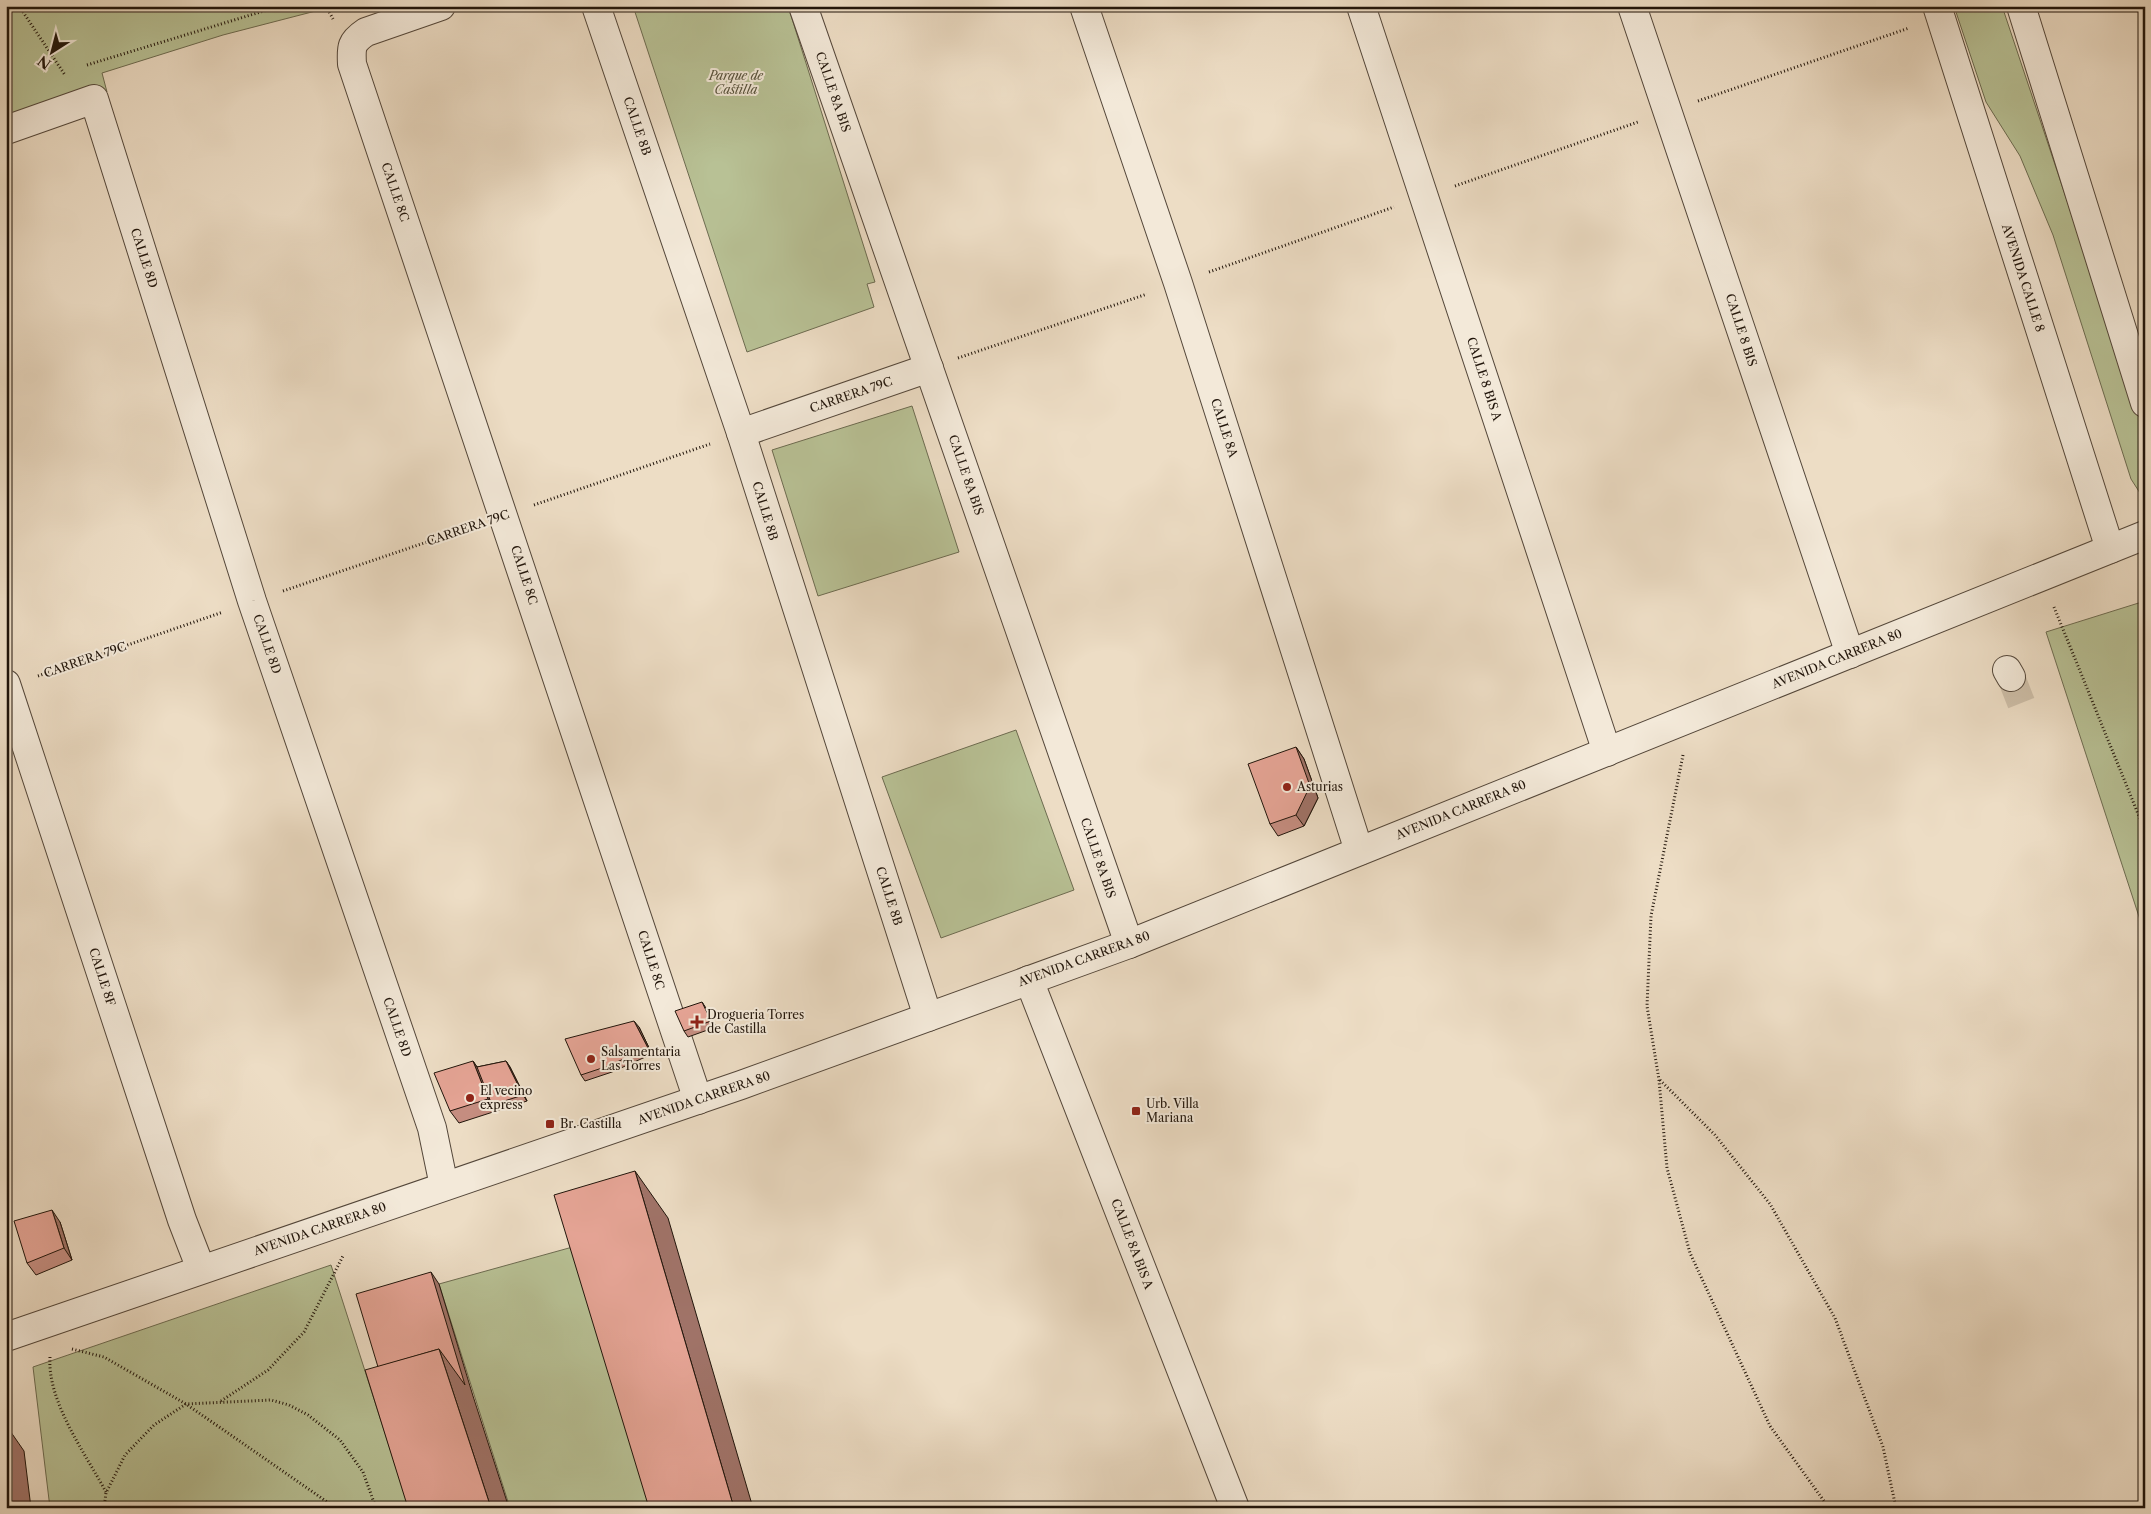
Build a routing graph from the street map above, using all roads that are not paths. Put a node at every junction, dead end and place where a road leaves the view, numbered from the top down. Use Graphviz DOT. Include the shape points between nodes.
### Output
graph roads {
  1 [pos="441,6"];
  2 [pos="596,6"];
  3 [pos="803,6"];
  4 [pos="1084,6"];
  5 [pos="1361,6"];
  6 [pos="1632,6"];
  7 [pos="1937,6"];
  8 [pos="2021,6"];
  9 [pos="6,130"];
  10 [pos="930,368"];
  11 [pos="2145,403"];
  12 [pos="741,433"];
  13 [pos="2145,535"];
  14 [pos="2110,549"];
  15 [pos="1850,654"];
  16 [pos="7,685"];
  17 [pos="1607,752"];
  18 [pos="1359,851"];
  19 [pos="1129,944"];
  20 [pos="1029,980"];
  21 [pos="928,1017"];
  22 [pos="698,1100"];
  23 [pos="444,1186"];
  24 [pos="201,1269"];
  25 [pos="6,1337"];
  26 [pos="1235,1508"];
  1 -- 22 [label="street, CALLE 8C" via="366,32 355,39 351,51 355,74"];
  2 -- 12 [label="street, CALLE 8B"];
  3 -- 10 [label="street, CALLE 8A BIS"];
  4 -- 18 [label="street, CALLE 8A" via="1178,283"];
  5 -- 17 [label="street, CALLE 8 BIS A"];
  6 -- 15 [label="street, CALLE 8 BIS"];
  7 -- 14 [label="street, AVENIDA CALLE 8"];
  8 -- 11 [label="street"];
  9 -- 23 [label="street, CALLE 8D" via="94,99 252,601 432,1128"];
  10 -- 12 [label="street, CARRERA 79C"];
  10 -- 19 [label="street, CALLE 8A BIS"];
  12 -- 21 [label="street, CALLE 8B"];
  13 -- 14 [label="street, AVENIDA CARRERA 80"];
  14 -- 15 [label="street, AVENIDA CARRERA 80"];
  15 -- 17 [label="street, AVENIDA CARRERA 80"];
  16 -- 24 [label="street, CALLE 8F" via="179,1211"];
  17 -- 18 [label="street, AVENIDA CARRERA 80"];
  18 -- 19 [label="street, AVENIDA CARRERA 80"];
  19 -- 20 [label="street, AVENIDA CARRERA 80"];
  20 -- 21 [label="street, AVENIDA CARRERA 80"];
  20 -- 26 [label="street, CALLE 8A BIS A"];
  21 -- 22 [label="street, AVENIDA CARRERA 80"];
  22 -- 23 [label="street, AVENIDA CARRERA 80"];
  23 -- 24 [label="street, AVENIDA CARRERA 80"];
  24 -- 25 [label="street, AVENIDA CARRERA 80" via="45,1330"];
}
